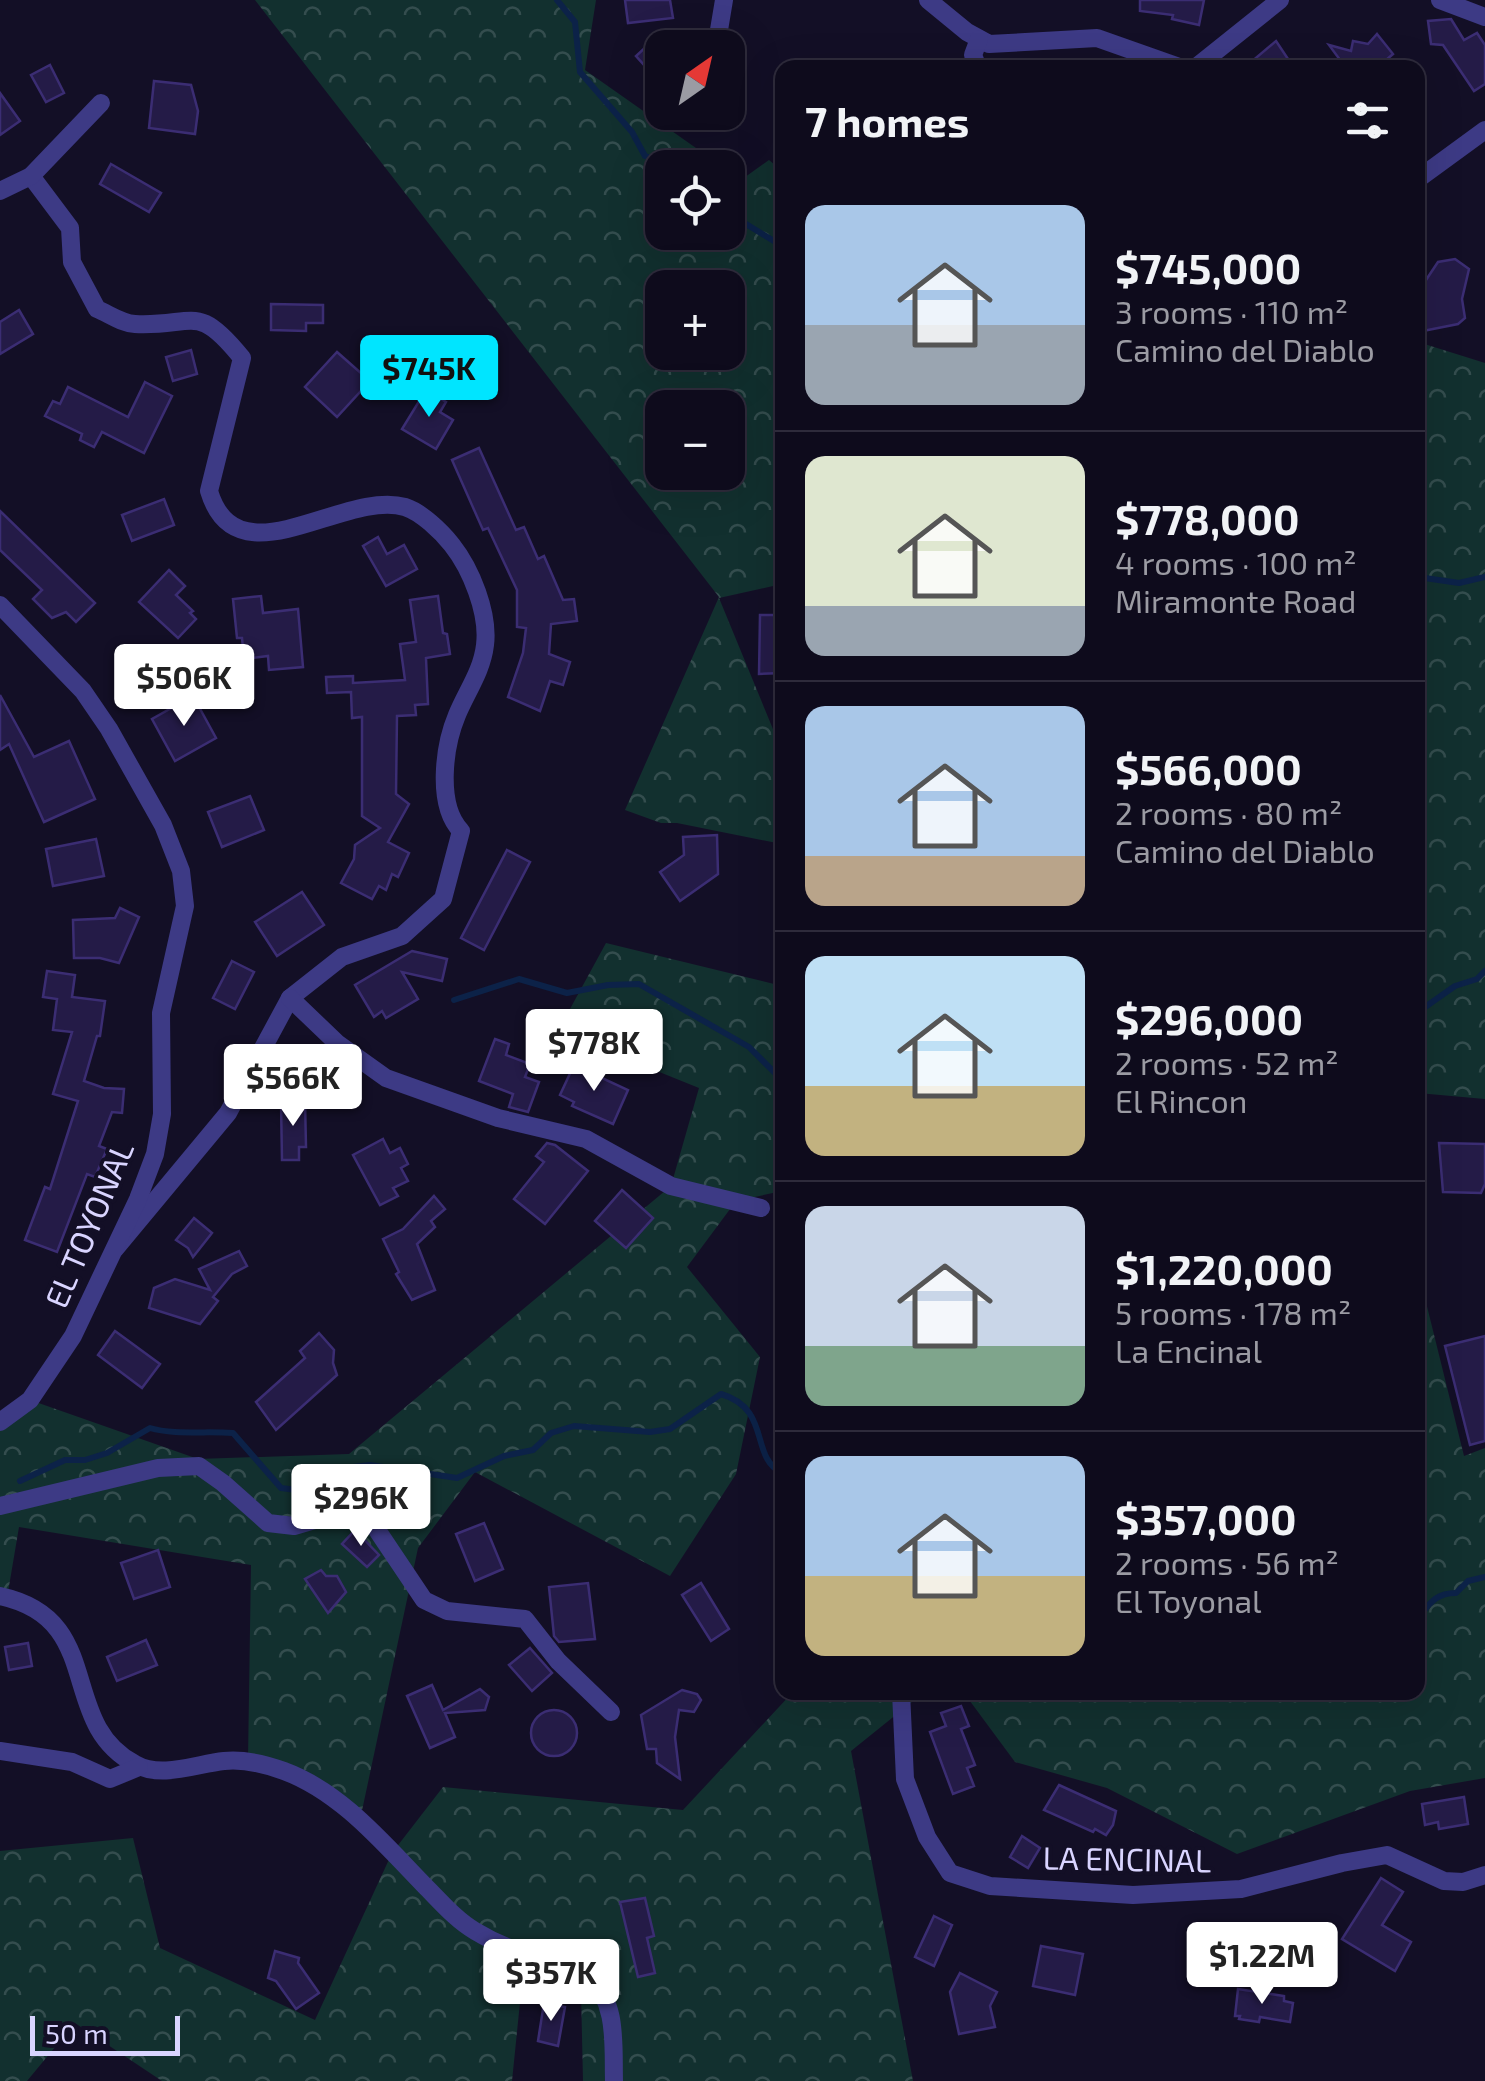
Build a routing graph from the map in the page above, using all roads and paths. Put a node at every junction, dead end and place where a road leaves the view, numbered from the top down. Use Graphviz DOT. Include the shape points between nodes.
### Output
graph roads {
  1 [pos="724,0"];
  2 [pos="928,0"];
  3 [pos="1280,0"];
  4 [pos="1440,0"];
  5 [pos="1485,17"];
  6 [pos="719,30"];
  7 [pos="980,39"];
  8 [pos="975,60"];
  9 [pos="1159,60"];
  10 [pos="1204,60"];
  11 [pos="101,103"];
  12 [pos="1485,130"];
  13 [pos="1425,174"];
  14 [pos="30,176"];
  15 [pos="0,190"];
  16 [pos="0,605"];
  17 [pos="290,998"];
  18 [pos="761,1208"];
  19 [pos="115,1249"];
  20 [pos="0,1422"];
  21 [pos="0,1506"];
  22 [pos="0,1596"];
  23 [pos="901,1700"];
  24 [pos="611,1712"];
  25 [pos="0,1750"];
  26 [pos="139,1767"];
  27 [pos="1485,1875"];
  28 [pos="614,2081"];
  1 -- 6 [label="street"];
  2 -- 7 [label="street"];
  3 -- 10 [label="street"];
  4 -- 5 [label="street"];
  7 -- 8 [label="street"];
  7 -- 9 [label="street" via="989,44 1097,38"];
  11 -- 14 [label="street"];
  12 -- 13 [label="street"];
  14 -- 15 [label="street"];
  14 -- 17 [label="street" via="70,228 72,262 97,308 135,324 204,322 242,358 208,490 228,523 248,532 280,533 374,505 408,508 450,541 478,600 486,630 483,656 455,718 445,762 451,822 460,831 443,899 402,936 342,957"];
  16 -- 19 [label="street, EL TOYONAL" via="84,691 181,870 185,906 162,1013 162,1114 155,1154"];
  17 -- 18 [label="street" via="336,1043 386,1078 498,1118 586,1139 672,1186"];
  17 -- 19 [label="street" via="228,1114"];
  19 -- 20 [label="street, EL TOYONAL" via="73,1336 30,1400"];
  21 -- 24 [label="street" via="158,1468 199,1466 268,1523 294,1526 342,1512 367,1516 424,1600 446,1611 526,1619"];
  22 -- 26 [label="street" via="57,1624 99,1728"];
  23 -- 27 [label="street, LA ENCINAL" via="905,1779 927,1837 950,1873 990,1886 1133,1894 1240,1889 1387,1855 1444,1881"];
  25 -- 26 [label="street" via="72,1762 110,1779"];
  26 -- 28 [label="street" via="160,1772 248,1761 325,1794 471,1929 585,1971 613,2018"];
}
